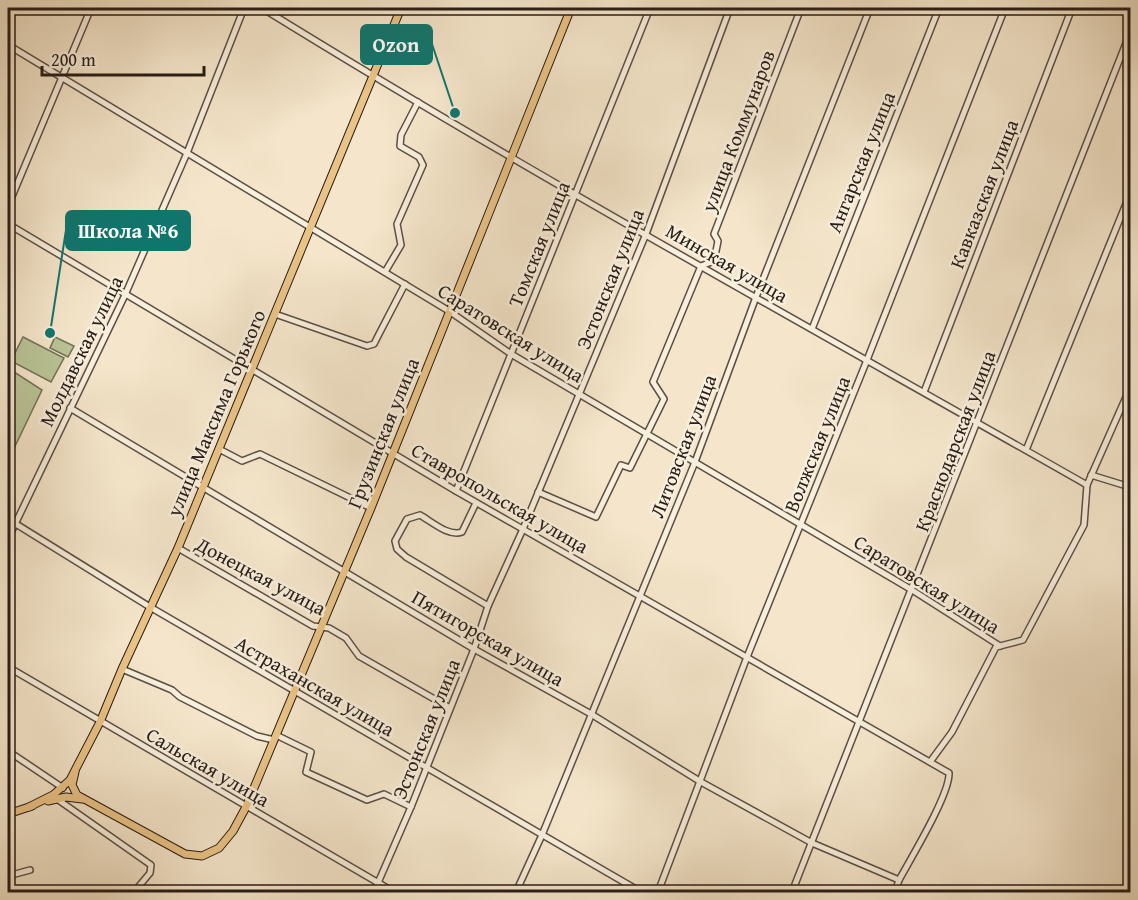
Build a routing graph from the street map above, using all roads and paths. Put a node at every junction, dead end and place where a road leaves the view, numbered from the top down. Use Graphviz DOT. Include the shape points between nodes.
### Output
graph roads {
  1 [pos="91,8"];
  2 [pos="244,8"];
  3 [pos="262,8"];
  4 [pos="401,8"];
  5 [pos="571,8"];
  6 [pos="650,8"];
  7 [pos="730,8"];
  8 [pos="801,8"];
  9 [pos="870,8"];
  10 [pos="939,8"];
  11 [pos="1005,8"];
  12 [pos="1072,8"];
  13 [pos="1131,33"];
  14 [pos="8,45"];
  15 [pos="372,76"];
  16 [pos="62,77"];
  17 [pos="418,102"];
  18 [pos="187,153"];
  19 [pos="511,156"];
  20 [pos="574,194"];
  21 [pos="1131,194"];
  22 [pos="8,206"];
  23 [pos="8,224"];
  24 [pos="310,228"];
  25 [pos="646,234"];
  26 [pos="701,266"];
  27 [pos="385,272"];
  28 [pos="405,284"];
  29 [pos="125,295"];
  30 [pos="756,297"];
  31 [pos="449,311"];
  32 [pos="275,314"];
  33 [pos="812,328"];
  34 [pos="511,354"];
  35 [pos="867,360"];
  36 [pos="252,370"];
  37 [pos="1131,388"];
  38 [pos="924,392"];
  39 [pos="579,393"];
  40 [pos="70,408"];
  41 [pos="978,423"];
  42 [pos="645,433"];
  43 [pos="219,449"];
  44 [pos="1026,450"];
  45 [pos="393,453"];
  46 [pos="694,462"];
  47 [pos="1092,475"];
  48 [pos="1087,485"];
  49 [pos="204,487"];
  50 [pos="1131,487"];
  51 [pos="456,491"];
  52 [pos="538,492"];
  53 [pos="476,502"];
  54 [pos="371,508"];
  55 [pos="8,519"];
  56 [pos="15,523"];
  57 [pos="801,525"];
  58 [pos="523,529"];
  59 [pos="8,539"];
  60 [pos="178,548"];
  61 [pos="345,571"];
  62 [pos="912,590"];
  63 [pos="640,596"];
  64 [pos="488,606"];
  65 [pos="150,607"];
  66 [pos="322,627"];
  67 [pos="1000,646"];
  68 [pos="474,649"];
  69 [pos="747,657"];
  70 [pos="8,667"];
  71 [pos="122,669"];
  72 [pos="296,691"];
  73 [pos="450,708"];
  74 [pos="591,714"];
  75 [pos="100,722"];
  76 [pos="860,722"];
  77 [pos="275,738"];
  78 [pos="8,751"];
  79 [pos="930,762"];
  80 [pos="425,768"];
  81 [pos="75,772"];
  82 [pos="701,782"];
  83 [pos="63,788"];
  84 [pos="57,799"];
  85 [pos="84,800"];
  86 [pos="29,807"];
  87 [pos="246,807"];
  88 [pos="411,807"];
  89 [pos="8,814"];
  90 [pos="542,835"];
  91 [pos="812,843"];
  92 [pos="30,870"];
  93 [pos="8,876"];
  94 [pos="899,880"];
  95 [pos="379,884"];
  96 [pos="134,892"];
  97 [pos="374,892"];
  98 [pos="394,892"];
  99 [pos="516,892"];
  100 [pos="641,892"];
  101 [pos="658,892"];
  102 [pos="792,892"];
  103 [pos="895,892"];
  1 -- 16 [label="street"];
  2 -- 18 [label="street, Молдавская улица"];
  3 -- 15 [label="street, Минская улица"];
  4 -- 15 [label="main road, улица Максима Горького"];
  5 -- 19 [label="main road, Грузинская улица"];
  6 -- 20 [label="street, Томская улица"];
  7 -- 25 [label="street, Эстонская улица"];
  8 -- 26 [label="street, улица Коммунаров" via="714,234 718,241 714,261"];
  9 -- 30 [label="street, Литовская улица"];
  10 -- 33 [label="street, Ангарская улица"];
  11 -- 35 [label="street, Волжская улица"];
  12 -- 38 [label="street, Кавказская улица"];
  13 -- 41 [label="street, Краснодарская улица"];
  14 -- 16 [label="street, Саратовская улица"];
  15 -- 17 [label="street, Минская улица"];
  15 -- 24 [label="main road, улица Максима Горького"];
  16 -- 18 [label="street, Саратовская улица"];
  16 -- 22 [label="street"];
  17 -- 19 [label="street, Минская улица"];
  17 -- 27 [label="street" via="401,135 400,146 420,157 423,165 397,224 400,245"];
  18 -- 24 [label="street, Саратовская улица"];
  18 -- 29 [label="street, Молдавская улица"];
  19 -- 20 [label="street, Минская улица"];
  19 -- 31 [label="main road, Грузинская улица"];
  20 -- 25 [label="street, Минская улица"];
  20 -- 34 [label="street, Томская улица"];
  21 -- 44 [label="street"];
  23 -- 29 [label="street, Ставропольская улица"];
  24 -- 27 [label="street, Саратовская улица"];
  24 -- 32 [label="main road, улица Максима Горького"];
  25 -- 26 [label="street, Минская улица"];
  25 -- 39 [label="street, Эстонская улица"];
  26 -- 30 [label="street, Минская улица"];
  26 -- 42 [label="street, улица Коммунаров" via="653,382 664,399"];
  27 -- 28 [label="street, Саратовская улица"];
  28 -- 31 [label="street, Саратовская улица"];
  28 -- 32 [label="street" via="374,344 367,346"];
  29 -- 36 [label="street, Ставропольская улица"];
  29 -- 40 [label="street, Молдавская улица"];
  30 -- 33 [label="street, Минская улица"];
  30 -- 46 [label="street, Литовская улица"];
  31 -- 34 [label="street, Саратовская улица"];
  31 -- 45 [label="main road, Грузинская улица"];
  32 -- 36 [label="main road, улица Максима Горького"];
  33 -- 35 [label="street, Минская улица"];
  34 -- 39 [label="street, Саратовская улица"];
  34 -- 51 [label="street, Томская улица"];
  35 -- 38 [label="street, Минская улица"];
  35 -- 57 [label="street, Волжская улица"];
  36 -- 43 [label="main road, улица Максима Горького"];
  36 -- 45 [label="street, Ставропольская улица"];
  37 -- 47 [label="street"];
  38 -- 41 [label="street, Минская улица"];
  39 -- 42 [label="street, Саратовская улица"];
  39 -- 52 [label="street, Эстонская улица"];
  40 -- 49 [label="street, Пятигорская улица"];
  40 -- 56 [label="street, Молдавская улица"];
  41 -- 44 [label="street, Минская улица"];
  41 -- 62 [label="street, Краснодарская улица"];
  42 -- 46 [label="street, Саратовская улица"];
  42 -- 52 [label="street, улица Коммунаров" via="630,468 621,465 596,517"];
  43 -- 49 [label="main road, улица Максима Горького"];
  43 -- 54 [label="street" via="242,461 260,454"];
  44 -- 48 [label="street, Минская улица"];
  45 -- 51 [label="street, Ставропольская улица"];
  45 -- 54 [label="main road, Грузинская улица"];
  46 -- 57 [label="street, Саратовская улица"];
  46 -- 63 [label="street, Литовская улица"];
  47 -- 48 [label="street"];
  47 -- 50 [label="street"];
  48 -- 67 [label="street" via="1084,525 1023,640"];
  49 -- 60 [label="main road, улица Максима Горького"];
  49 -- 61 [label="street, Пятигорская улица"];
  51 -- 53 [label="street, Ставропольская улица"];
  52 -- 58 [label="street, Эстонская улица"];
  53 -- 58 [label="street, Ставропольская улица"];
  53 -- 64 [label="street" via="462,532 449,532 420,515 407,519 395,541 397,549 406,556"];
  54 -- 61 [label="main road, Грузинская улица"];
  55 -- 56 [label="street, Астраханская улица"];
  56 -- 59 [label="street, Молдавская улица"];
  56 -- 65 [label="street, Астраханская улица"];
  57 -- 62 [label="street, Саратовская улица"];
  57 -- 69 [label="street, Волжская улица"];
  58 -- 63 [label="street, Ставропольская улица"];
  58 -- 64 [label="street, Эстонская улица"];
  60 -- 65 [label="main road, улица Максима Горького"];
  60 -- 66 [label="street, Донецкая улица" via="313,626"];
  61 -- 66 [label="main road, Грузинская улица"];
  61 -- 68 [label="street, Пятигорская улица"];
  62 -- 67 [label="street, Саратовская улица"];
  62 -- 76 [label="street, Краснодарская улица"];
  63 -- 69 [label="street, Ставропольская улица"];
  63 -- 74 [label="street, Литовская улица"];
  64 -- 68 [label="street, Эстонская улица"];
  65 -- 71 [label="main road, улица Максима Горького"];
  65 -- 72 [label="street, Астраханская улица"];
  66 -- 72 [label="main road, Грузинская улица"];
  66 -- 73 [label="street, Донецкая улица" via="346,638 359,656"];
  67 -- 79 [label="street" via="996,647 952,732"];
  68 -- 73 [label="street, Эстонская улица"];
  68 -- 74 [label="street, Пятигорская улица"];
  69 -- 76 [label="street, Ставропольская улица"];
  69 -- 82 [label="street, Волжская улица"];
  70 -- 75 [label="street, Сальская улица"];
  71 -- 75 [label="main road, улица Максима Горького"];
  71 -- 77 [label="street" via="172,690 257,736"];
  72 -- 77 [label="main road, Грузинская улица"];
  72 -- 80 [label="street, Астраханская улица"];
  73 -- 80 [label="street, Эстонская улица"];
  74 -- 82 [label="street, Пятигорская улица"];
  74 -- 90 [label="street, Литовская улица"];
  75 -- 81 [label="main road, улица Максима Горького"];
  75 -- 87 [label="street, Сальская улица"];
  76 -- 79 [label="street, Ставропольская улица"];
  76 -- 91 [label="street, Краснодарская улица"];
  77 -- 87 [label="main road, Грузинская улица"];
  77 -- 88 [label="street" via="311,752 306,772 367,800 384,794"];
  78 -- 83 [label="street"];
  79 -- 94 [label="street, Ставропольская улица" via="949,773 950,782"];
  80 -- 88 [label="street, Эстонская улица"];
  80 -- 90 [label="street, Астраханская улица"];
  81 -- 83 [label="main road, улица Максима Горького"];
  81 -- 85 [label="main road" via="73,791"];
  82 -- 91 [label="street, Пятигорская улица"];
  82 -- 101 [label="street, Волжская улица"];
  83 -- 86 [label="main road, улица Максима Горького"];
  84 -- 85 [label="main road"];
  84 -- 86 [label="main road"];
  84 -- 96 [label="street" via="151,865 150,873"];
  85 -- 87 [label="main road, Грузинская улица" via="184,854 202,855 226,841"];
  86 -- 89 [label="main road"];
  87 -- 95 [label="street, Сальская улица"];
  88 -- 95 [label="street, Эстонская улица"];
  90 -- 99 [label="street, Литовская улица"];
  90 -- 100 [label="street, Астраханская улица"];
  91 -- 94 [label="street, Пятигорская улица"];
  91 -- 102 [label="street, Краснодарская улица"];
  92 -- 93 [label="street"];
  94 -- 103 [label="street"];
  95 -- 97 [label="street, Эстонская улица"];
  95 -- 98 [label="street, Сальская улица"];
}
